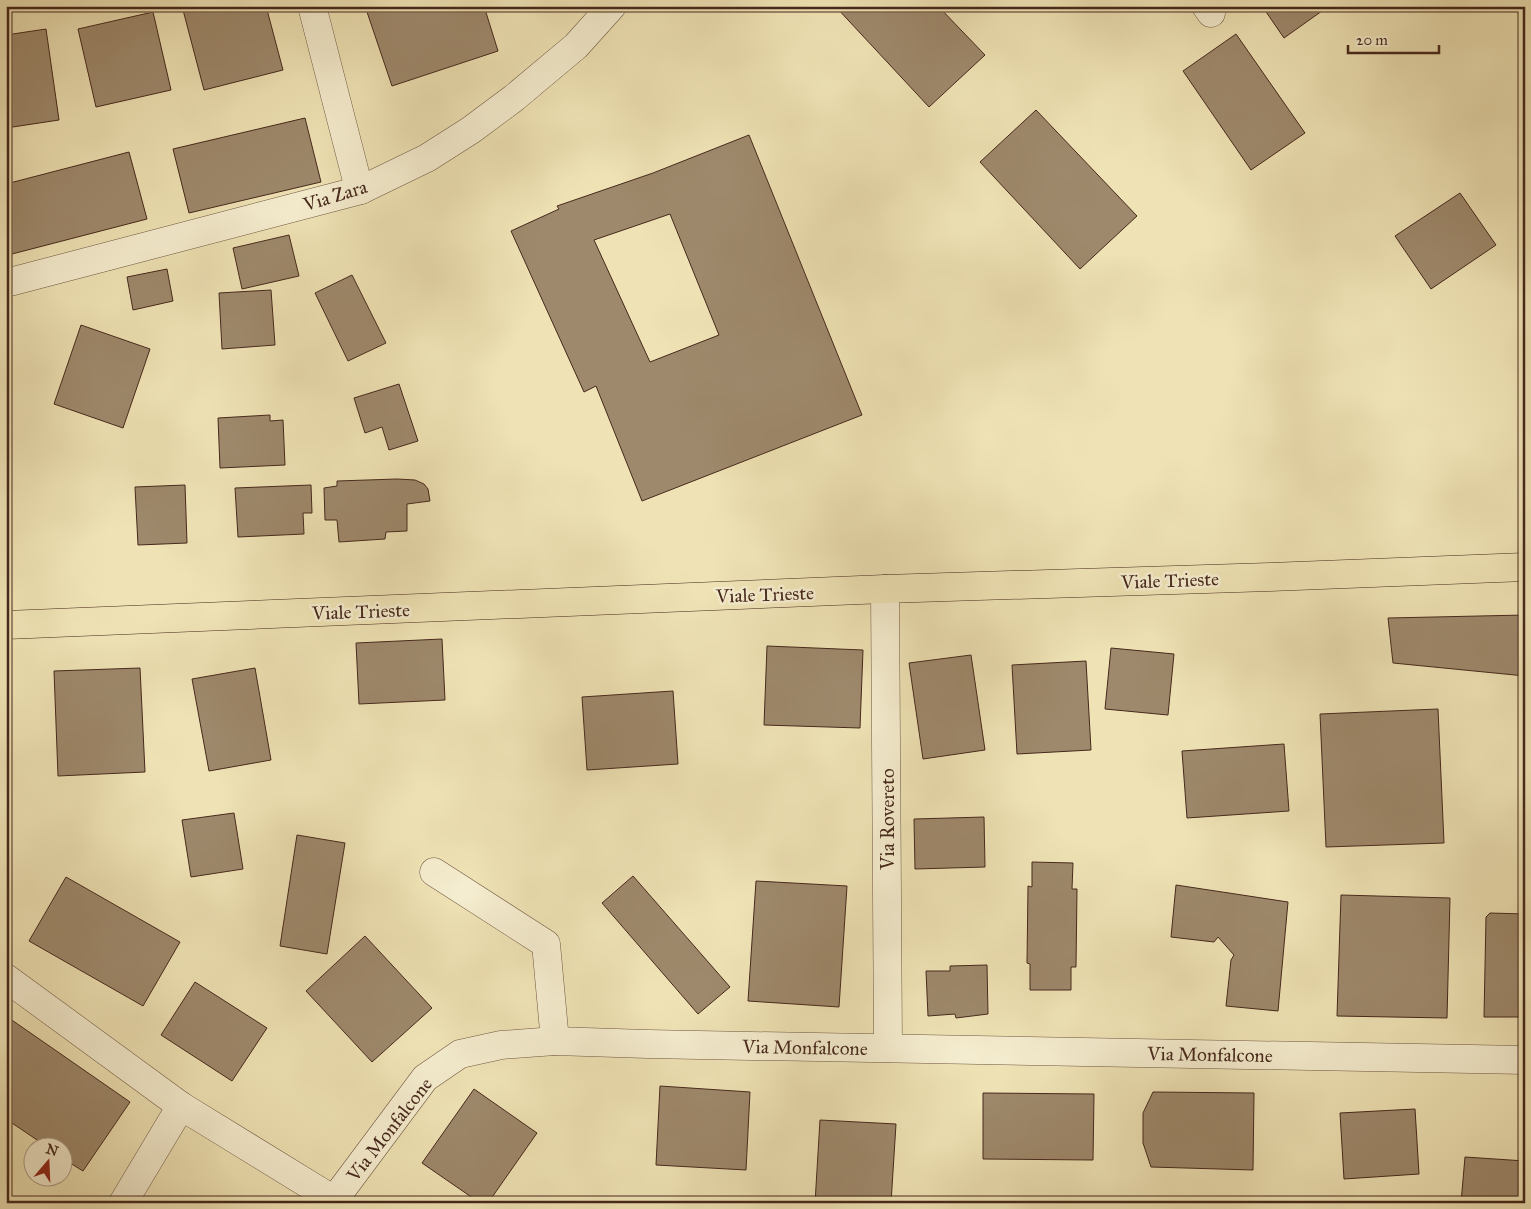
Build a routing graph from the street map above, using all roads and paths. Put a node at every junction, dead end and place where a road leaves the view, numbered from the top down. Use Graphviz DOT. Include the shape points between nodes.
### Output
graph roads {
  1 [pos="312,6"];
  2 [pos="612,6"];
  3 [pos="361,190"];
  4 [pos="6,283"];
  5 [pos="1525,567"];
  6 [pos="885,589"];
  7 [pos="6,625"];
  8 [pos="434,872"];
  9 [pos="6,978"];
  10 [pos="555,1041"];
  11 [pos="888,1048"];
  12 [pos="1525,1060"];
  13 [pos="180,1106"];
  14 [pos="337,1201"];
  15 [pos="123,1203"];
  1 -- 3 [label="street"];
  2 -- 3 [label="street, Via Zara" via="576,46 472,130 427,158"];
  3 -- 4 [label="street, Via Zara"];
  5 -- 6 [label="main road, Viale Trieste"];
  6 -- 7 [label="main road, Viale Trieste"];
  6 -- 11 [label="street, Via Rovereto"];
  8 -- 10 [label="street" via="546,944"];
  9 -- 13 [label="street, Via Monfalcone"];
  10 -- 11 [label="street, Via Monfalcone"];
  10 -- 14 [label="street, Via Monfalcone" via="460,1054 425,1078"];
  11 -- 12 [label="street, Via Monfalcone"];
  13 -- 14 [label="street, Via Monfalcone"];
  13 -- 15 [label="street"];
}
